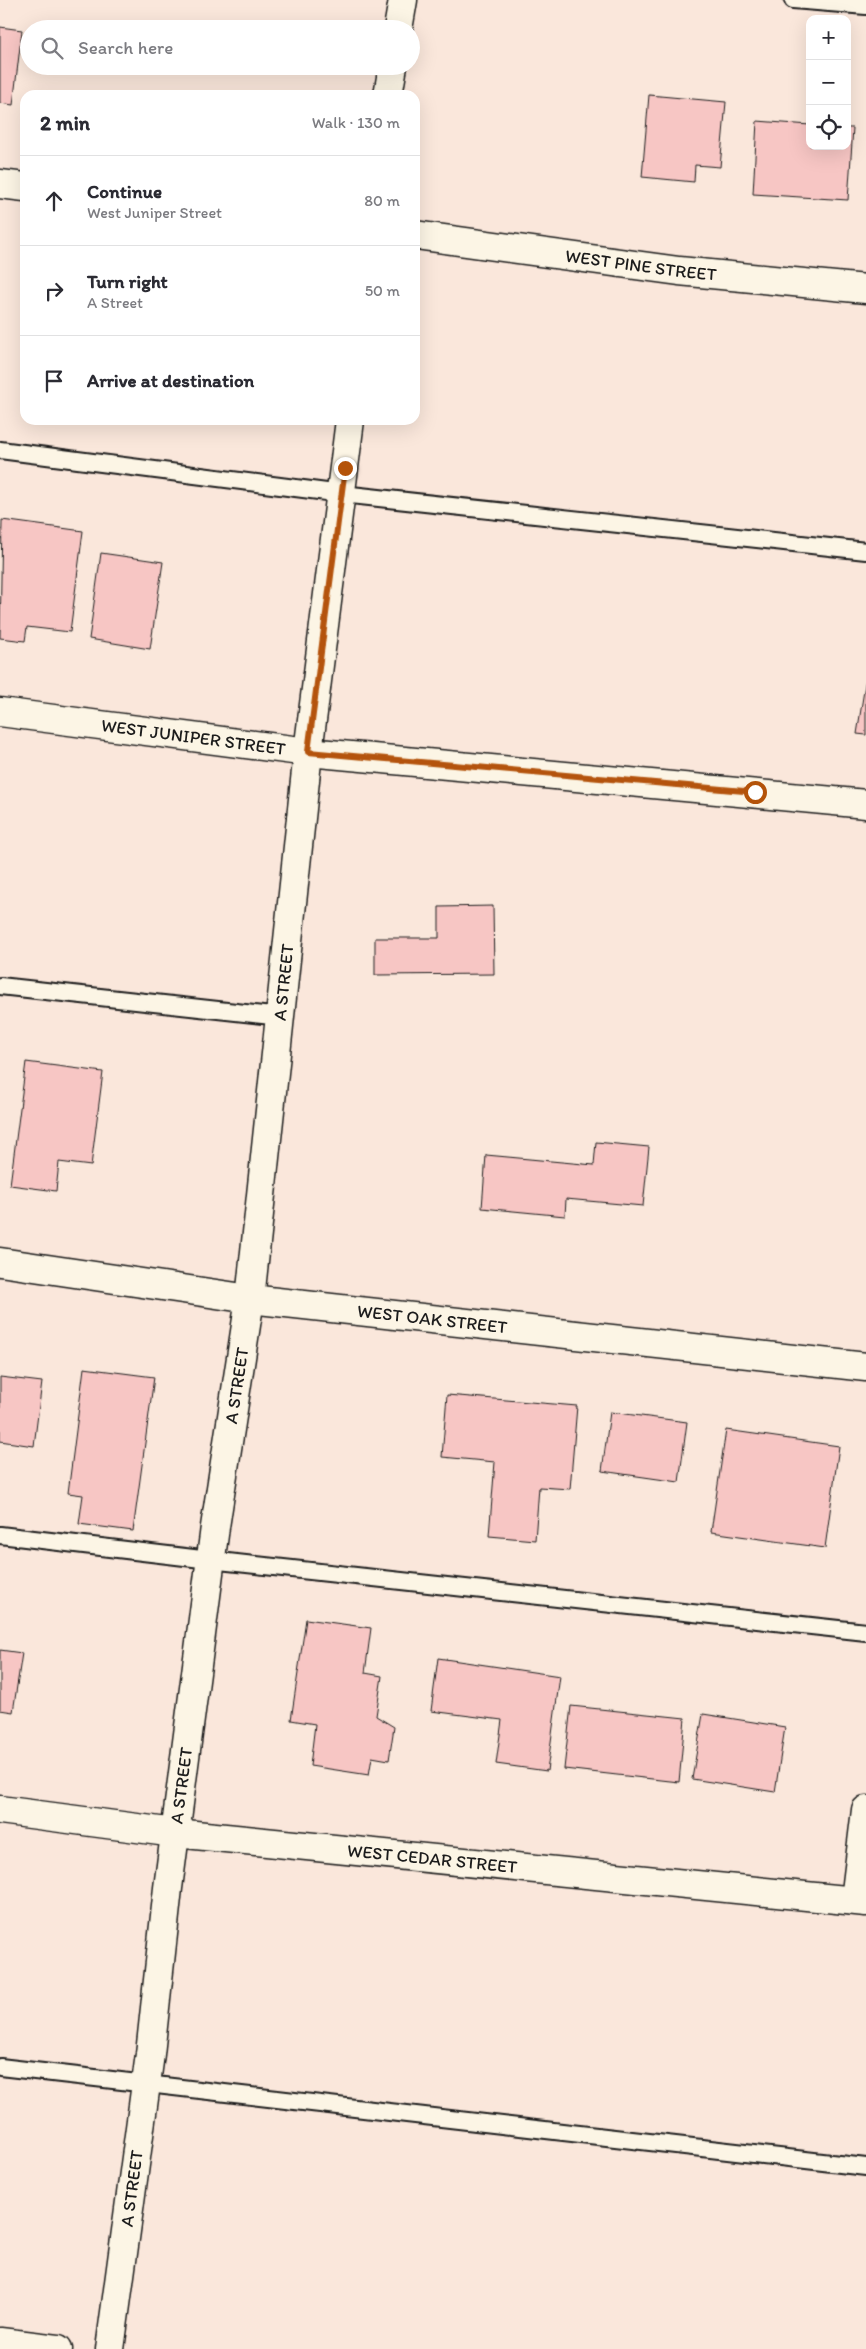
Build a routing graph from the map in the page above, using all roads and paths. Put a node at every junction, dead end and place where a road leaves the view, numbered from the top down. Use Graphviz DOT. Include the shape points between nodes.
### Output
graph roads {
  1 [pos="403,0"];
  2 [pos="793,0"];
  3 [pos="866,6"];
  4 [pos="400,20"];
  5 [pos="391,75"];
  6 [pos="389,90"];
  7 [pos="0,184"];
  8 [pos="20,186"];
  9 [pos="420,236"];
  10 [pos="866,289"];
  11 [pos="349,425"];
  12 [pos="0,450"];
  13 [pos="342,494"];
  14 [pos="866,551"];
  15 [pos="0,712"];
  16 [pos="308,752"];
  17 [pos="866,804"];
  18 [pos="0,986"];
  19 [pos="281,1017"];
  20 [pos="0,1262"];
  21 [pos="250,1299"];
  22 [pos="866,1367"];
  23 [pos="0,1535"];
  24 [pos="210,1560"];
  25 [pos="866,1632"];
  26 [pos="0,1810"];
  27 [pos="866,1810"];
  28 [pos="175,1833"];
  29 [pos="860,1901"];
  30 [pos="0,2066"];
  31 [pos="146,2084"];
  32 [pos="866,2167"];
  33 [pos="0,2342"];
  34 [pos="58,2349"];
  35 [pos="110,2349"];
  1 -- 4 [label="street"];
  2 -- 3 [label="lane"];
  5 -- 6 [label="street"];
  7 -- 8 [label="street"];
  9 -- 10 [label="street, WEST PINE STREET" via="679,272"];
  11 -- 13 [label="street, A STREET"];
  12 -- 13 [label="lane"];
  13 -- 14 [label="lane"];
  13 -- 16 [label="street, A STREET"];
  15 -- 16 [label="street, WEST JUNIPER STREET"];
  16 -- 17 [label="street, WEST JUNIPER STREET"];
  16 -- 19 [label="street, A STREET"];
  18 -- 19 [label="lane"];
  19 -- 21 [label="street, A STREET"];
  20 -- 21 [label="street, WEST OAK STREET"];
  21 -- 22 [label="street, WEST OAK STREET"];
  21 -- 24 [label="street, A STREET"];
  23 -- 24 [label="lane"];
  24 -- 25 [label="lane"];
  24 -- 28 [label="street, A STREET"];
  26 -- 28 [label="street, WEST CEDAR STREET"];
  27 -- 29 [label="street"];
  28 -- 29 [label="street, WEST CEDAR STREET"];
  28 -- 31 [label="street, A STREET"];
  30 -- 31 [label="lane"];
  31 -- 32 [label="lane"];
  31 -- 35 [label="street, A STREET"];
  33 -- 34 [label="street"];
}
